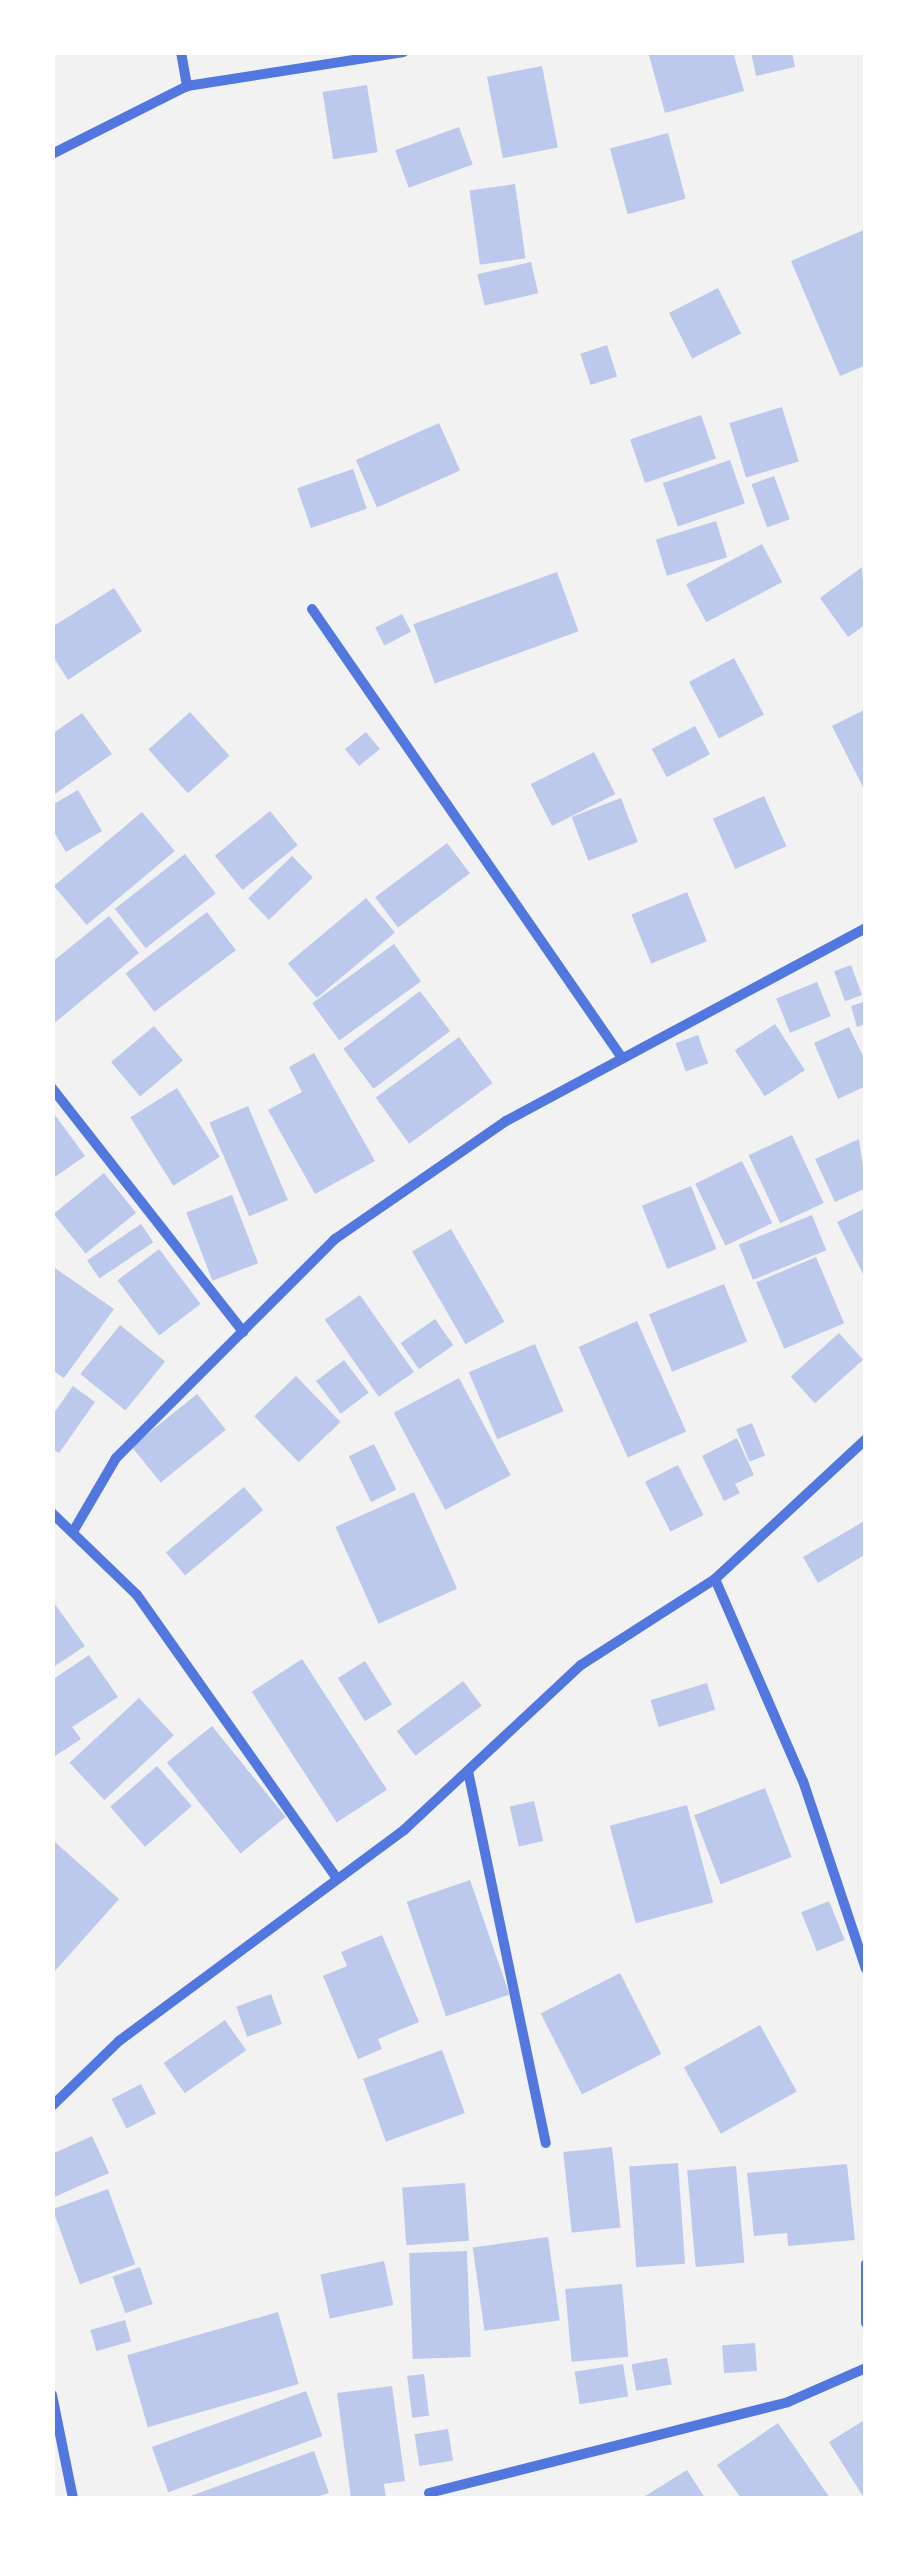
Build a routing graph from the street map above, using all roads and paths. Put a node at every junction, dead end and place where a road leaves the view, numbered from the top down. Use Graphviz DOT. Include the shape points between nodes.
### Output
graph roads {
  1 [pos="182,52"];
  2 [pos="402,52"];
  3 [pos="187,86"];
  4 [pos="52,154"];
  5 [pos="312,609"];
  6 [pos="866,928"];
  7 [pos="620,1055"];
  8 [pos="52,1088"];
  9 [pos="243,1332"];
  10 [pos="866,1439"];
  11 [pos="52,1513"];
  12 [pos="74,1530"];
  13 [pos="715,1579"];
  14 [pos="468,1771"];
  15 [pos="335,1876"];
  16 [pos="866,1969"];
  17 [pos="52,2106"];
  18 [pos="546,2143"];
  19 [pos="866,2264"];
  20 [pos="866,2323"];
  21 [pos="866,2368"];
  22 [pos="52,2395"];
  23 [pos="429,2493"];
  24 [pos="73,2498"];
  1 -- 3 [label="street"];
  2 -- 3 [label="street"];
  3 -- 4 [label="street"];
  5 -- 7 [label="street"];
  6 -- 7 [label="street"];
  7 -- 9 [label="street" via="506,1121 335,1238"];
  8 -- 9 [label="street"];
  9 -- 12 [label="street" via="116,1458"];
  10 -- 13 [label="street"];
  11 -- 12 [label="street"];
  12 -- 15 [label="street" via="138,1595"];
  13 -- 14 [label="street" via="581,1665"];
  13 -- 16 [label="street" via="803,1781"];
  14 -- 15 [label="street" via="404,1830"];
  14 -- 18 [label="street"];
  15 -- 17 [label="street" via="119,2041"];
  19 -- 20 [label="street"];
  21 -- 23 [label="street" via="788,2402"];
  22 -- 24 [label="street"];
}
